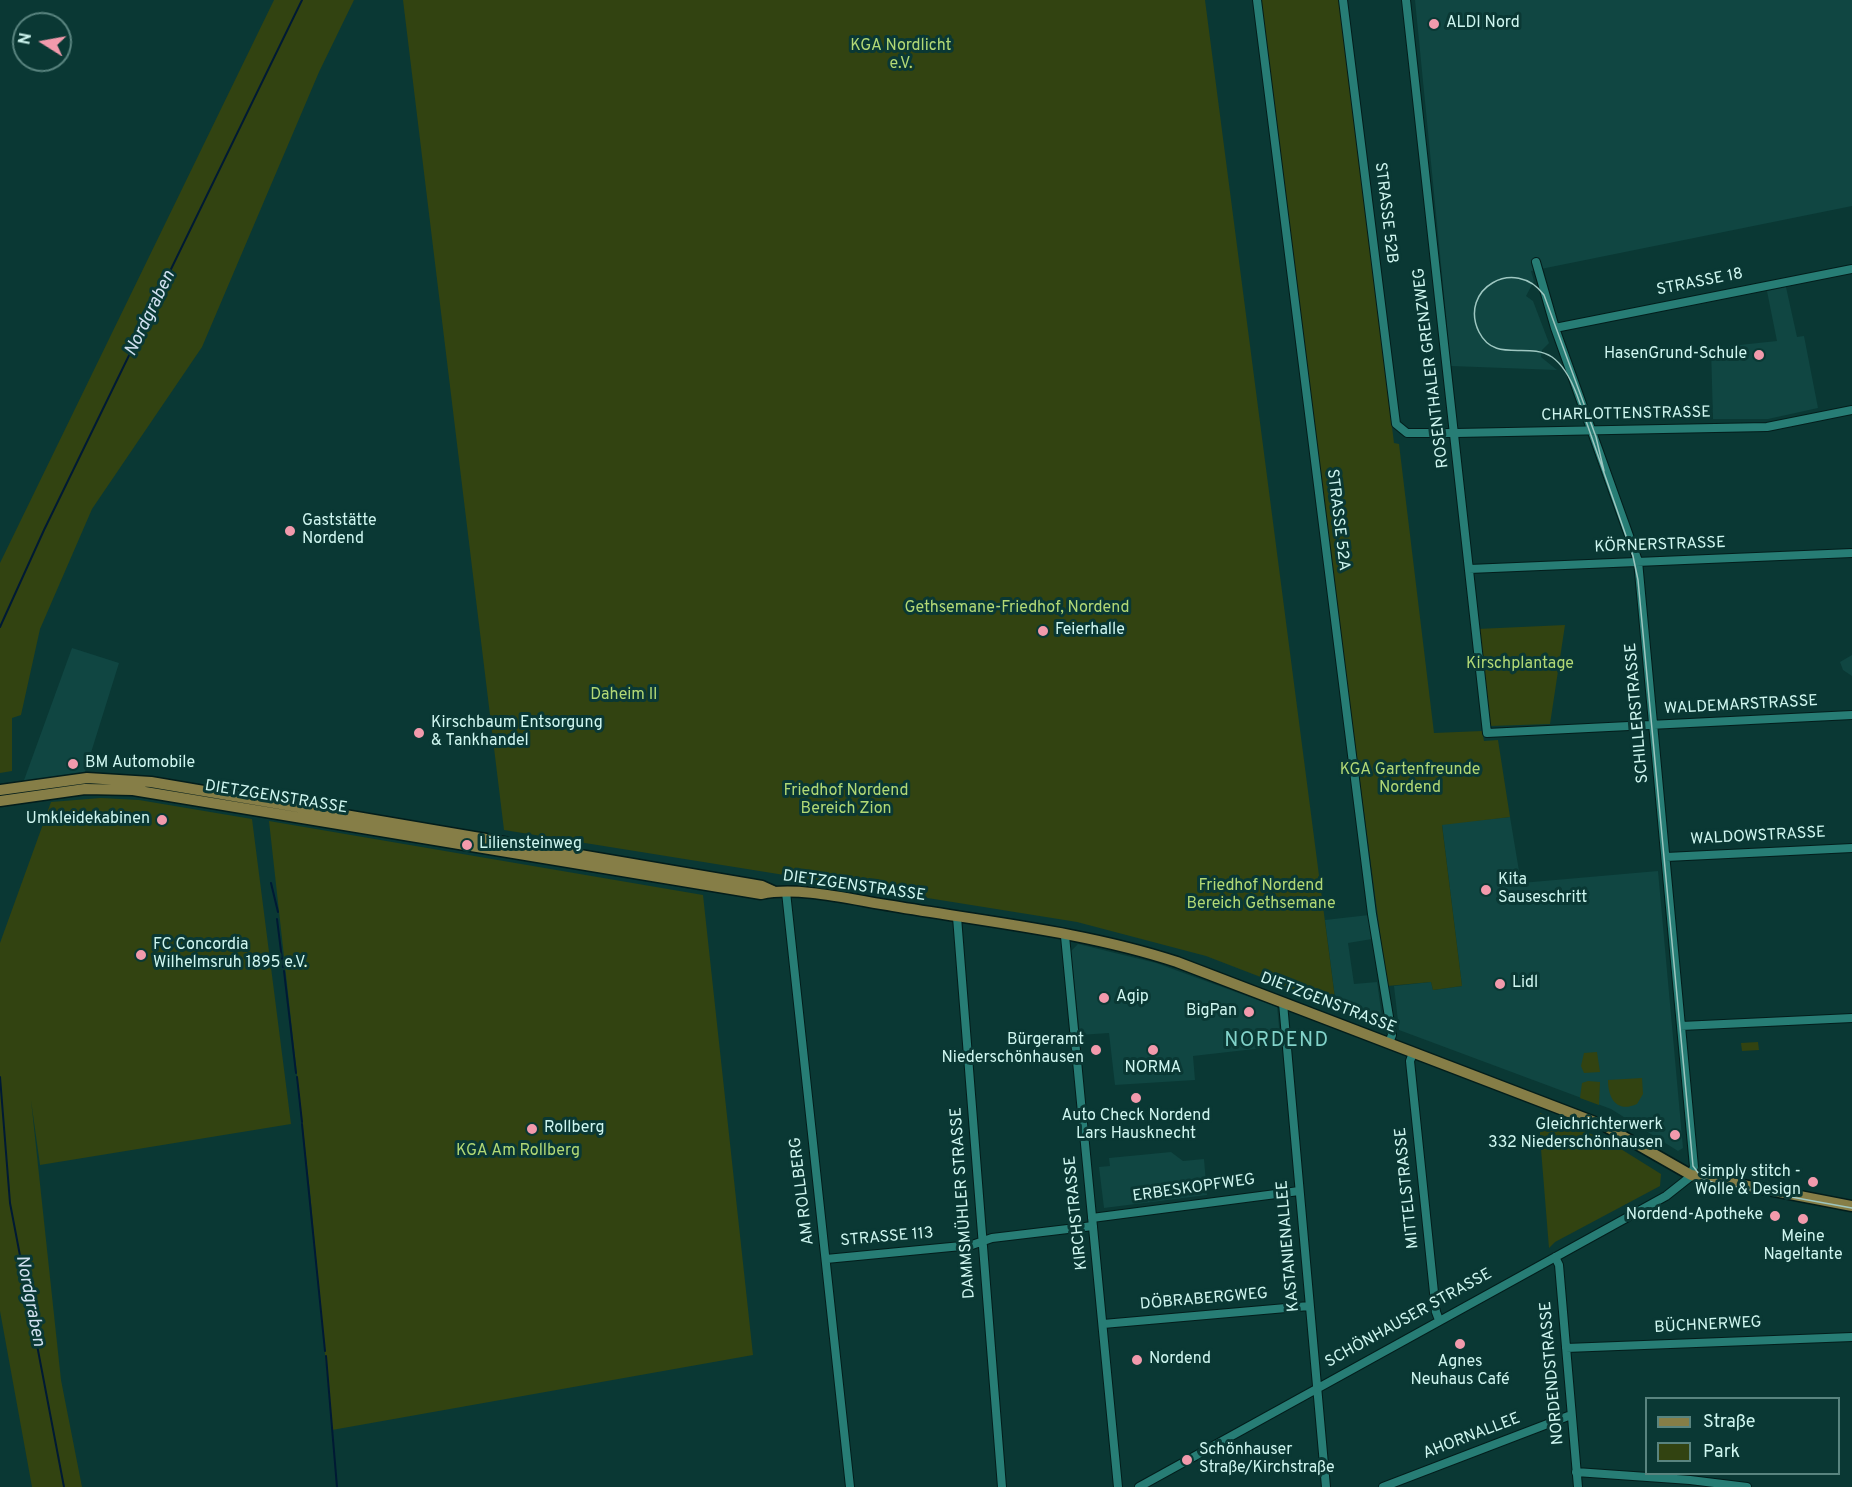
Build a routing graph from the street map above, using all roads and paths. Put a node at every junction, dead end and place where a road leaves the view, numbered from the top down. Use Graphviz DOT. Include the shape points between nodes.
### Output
graph roads {
  1 [pos="1257,0"];
  2 [pos="1343,0"];
  3 [pos="1406,0"];
  4 [pos="1536,262"];
  5 [pos="1852,269"];
  6 [pos="1555,328"];
  7 [pos="1852,410"];
  8 [pos="1400,430"];
  9 [pos="1592,431"];
  10 [pos="1456,433"];
  11 [pos="1852,553"];
  12 [pos="1638,561"];
  13 [pos="1469,570"];
  14 [pos="1852,716"];
  15 [pos="1654,726"];
  16 [pos="1487,733"];
  17 [pos="4,795"];
  18 [pos="1852,848"];
  19 [pos="1666,857"];
  20 [pos="786,892"];
  21 [pos="957,917"];
  22 [pos="1065,936"];
  23 [pos="1283,1003"];
  24 [pos="1852,1018"];
  25 [pos="1681,1026"];
  26 [pos="1389,1043"];
  27 [pos="1413,1053"];
  28 [pos="1691,1175"];
  29 [pos="1299,1191"];
  30 [pos="1852,1206"];
  31 [pos="1093,1222"];
  32 [pos="981,1241"];
  33 [pos="1555,1257"];
  34 [pos="826,1259"];
  35 [pos="1308,1306"];
  36 [pos="1439,1320"];
  37 [pos="1103,1324"];
  38 [pos="1852,1337"];
  39 [pos="1566,1348"];
  40 [pos="1317,1387"];
  41 [pos="1571,1415"];
  42 [pos="1576,1472"];
  43 [pos="850,1487"];
  44 [pos="1002,1487"];
  45 [pos="1118,1487"];
  46 [pos="1139,1487"];
  47 [pos="1326,1487"];
  48 [pos="1383,1487"];
  49 [pos="1578,1487"];
  50 [pos="1747,1487"];
  1 -- 26 [label="street, STRASSE 52A" via="1372,914 1392,1035"];
  2 -- 8 [label="street, STRASSE 52B" via="1396,424"];
  3 -- 10 [label="street, ROSENTHALER GRENZWEG"];
  4 -- 6 [label="street, SCHILLERSTRASSE"];
  5 -- 6 [label="street, STRASSE 18"];
  6 -- 9 [label="street, SCHILLERSTRASSE"];
  7 -- 9 [label="street, CHARLOTTENSTRASSE" via="1767,427"];
  8 -- 10 [label="street, CHARLOTTENSTRASSE"];
  9 -- 10 [label="street, CHARLOTTENSTRASSE"];
  9 -- 12 [label="street, SCHILLERSTRASSE"];
  10 -- 13 [label="street, ROSENTHALER GRENZWEG"];
  11 -- 12 [label="street, KÖRNERSTRASSE"];
  12 -- 13 [label="street, KÖRNERSTRASSE"];
  12 -- 15 [label="street, SCHILLERSTRASSE"];
  13 -- 16 [label="street, ROSENTHALER GRENZWEG"];
  14 -- 15 [label="street, WALDEMARSTRASSE"];
  15 -- 16 [label="street, WALDEMARSTRASSE"];
  15 -- 19 [label="street, SCHILLERSTRASSE"];
  17 -- 20 [label="main road, DIETZGENSTRASSE" via="39,789 133,789 507,846 761,894"];
  18 -- 19 [label="street, WALDOWSTRASSE"];
  19 -- 25 [label="street, SCHILLERSTRASSE"];
  20 -- 21 [label="main road, DIETZGENSTRASSE"];
  20 -- 34 [label="street, AM ROLLBERG"];
  21 -- 22 [label="main road, DIETZGENSTRASSE"];
  21 -- 32 [label="street, DAMMSMÜHLER STRASSE"];
  22 -- 23 [label="main road, DIETZGENSTRASSE" via="1164,958"];
  22 -- 31 [label="street, KIRCHSTRASSE"];
  23 -- 26 [label="main road, DIETZGENSTRASSE"];
  23 -- 29 [label="street, KASTANIENALLEE"];
  24 -- 25 [label="street"];
  25 -- 28 [label="street, SCHILLERSTRASSE" via="1694,1167"];
  26 -- 27 [label="main road, DIETZGENSTRASSE"];
  27 -- 28 [label="main road, DIETZGENSTRASSE" via="1605,1126"];
  27 -- 36 [label="street, MITTELSTRASSE" via="1410,1061"];
  28 -- 30 [label="main road, DIETZGENSTRASSE"];
  28 -- 33 [label="street, SCHÖNHAUSER STRASSE" via="1666,1196"];
  29 -- 31 [label="street, ERBESKOPFWEG"];
  29 -- 35 [label="street, KASTANIENALLEE"];
  31 -- 32 [label="street, STRASSE 113"];
  31 -- 37 [label="street, KIRCHSTRASSE"];
  32 -- 34 [label="street, STRASSE 113"];
  32 -- 44 [label="street, DAMMSMÜHLER STRASSE"];
  33 -- 36 [label="street, SCHÖNHAUSER STRASSE"];
  33 -- 39 [label="street, NORDENDSTRASSE" via="1559,1265"];
  34 -- 43 [label="street, AM ROLLBERG"];
  35 -- 37 [label="street, DÖBRABERGWEG"];
  35 -- 40 [label="street, KASTANIENALLEE"];
  36 -- 40 [label="street, SCHÖNHAUSER STRASSE"];
  37 -- 45 [label="street, KIRCHSTRASSE"];
  38 -- 39 [label="street, BÜCHNERWEG"];
  39 -- 41 [label="street, NORDENDSTRASSE"];
  40 -- 46 [label="street, SCHÖNHAUSER STRASSE"];
  40 -- 47 [label="street, KASTANIENALLEE"];
  41 -- 42 [label="street, NORDENDSTRASSE"];
  41 -- 48 [label="street, AHORNALLEE"];
  42 -- 49 [label="street, NORDENDSTRASSE"];
  42 -- 50 [label="street"];
}
